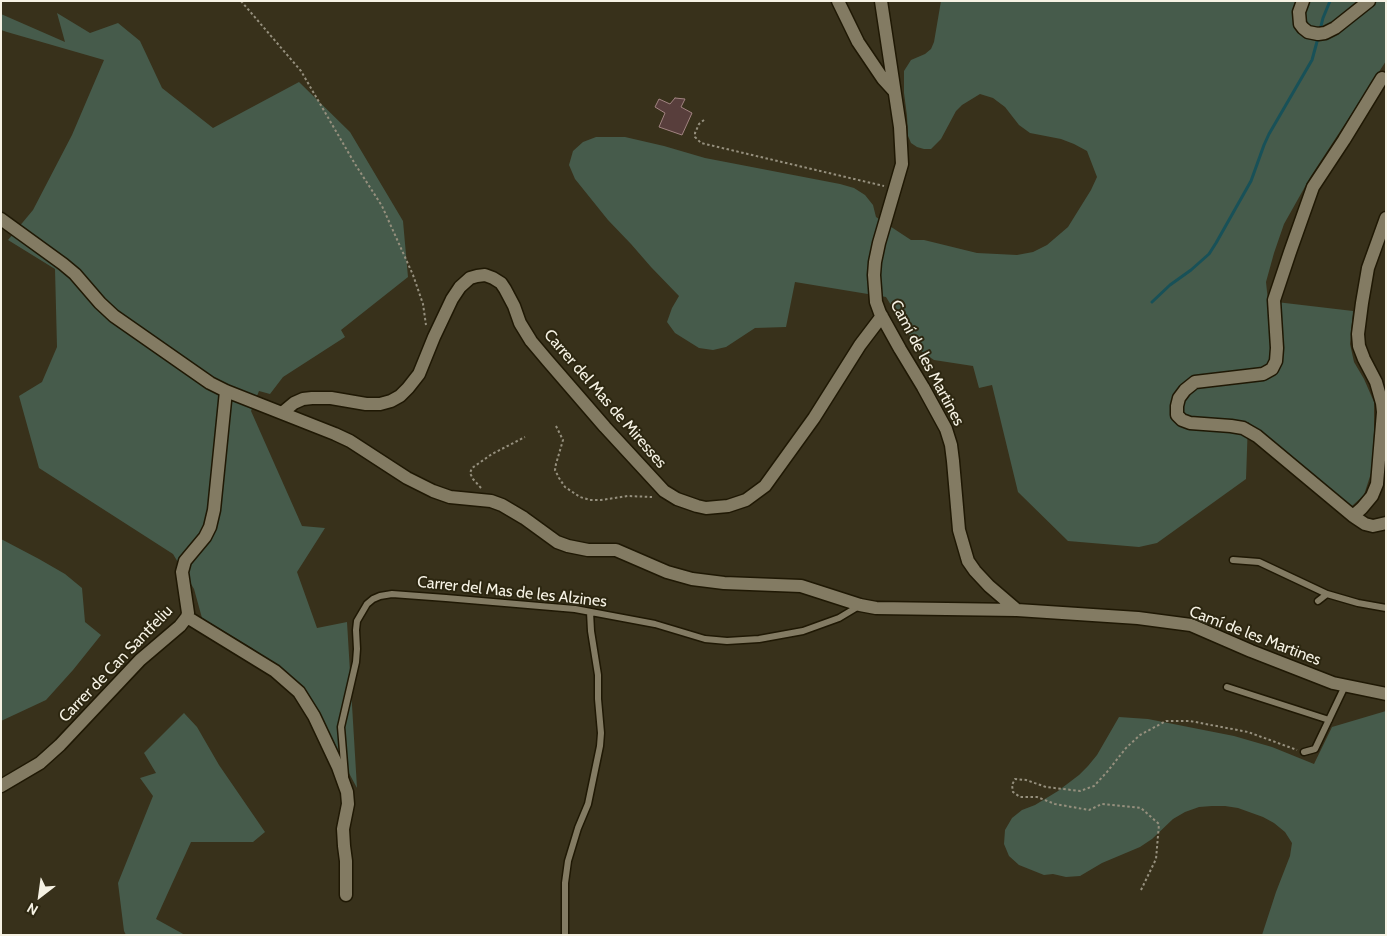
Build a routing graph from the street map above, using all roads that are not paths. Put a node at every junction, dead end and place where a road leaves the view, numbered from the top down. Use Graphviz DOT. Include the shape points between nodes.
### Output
graph roads {
  1 [pos="838,1"];
  2 [pos="881,1"];
  3 [pos="1303,1"];
  4 [pos="1369,1"];
  5 [pos="1382,78"];
  6 [pos="894,91"];
  7 [pos="1386,218"];
  8 [pos="1,219"];
  9 [pos="882,316"];
  10 [pos="226,391"];
  11 [pos="282,413"];
  12 [pos="1354,516"];
  13 [pos="1386,522"];
  14 [pos="1233,560"];
  15 [pos="1328,594"];
  16 [pos="1318,601"];
  17 [pos="860,605"];
  18 [pos="1386,608"];
  19 [pos="1017,610"];
  20 [pos="590,612"];
  21 [pos="187,617"];
  22 [pos="1345,686"];
  23 [pos="1228,687"];
  24 [pos="1386,694"];
  25 [pos="1329,720"];
  26 [pos="1304,752"];
  27 [pos="344,782"];
  28 [pos="1,786"];
  29 [pos="346,895"];
  30 [pos="565,935"];
  1 -- 6 [label="street" via="858,42"];
  2 -- 6 [label="street, Camí de les Martines"];
  3 -- 4 [label="street" via="1299,12 1300,24 1308,32 1318,34 1335,28"];
  5 -- 12 [label="street" via="1313,187 1274,300 1278,348 1272,369 1263,374 1195,382 1184,390 1177,406 1177,414 1182,420 1243,428 1257,436"];
  6 -- 9 [label="street, Camí de les Martines" via="902,164 874,262 876,302"];
  7 -- 12 [label="street" via="1368,268 1358,334 1359,346 1382,403 1377,484"];
  8 -- 10 [label="street" via="75,274 114,316"];
  9 -- 11 [label="street, Carrer del Mas de Miresses" via="764,486 746,500 728,506 697,506 664,491 546,360 520,323 501,283 485,275 470,278 460,287 419,374 400,396 380,404 331,398 303,399"];
  9 -- 19 [label="street, Camí de les Martines" via="946,428 954,461 959,530 968,561 989,586"];
  10 -- 11 [label="street"];
  10 -- 21 [label="street, Carrer de Can Santfeliu" via="210,527 185,561 182,572"];
  11 -- 17 [label="street" via="350,441 432,491 450,497 497,503 568,546 616,550 692,579 801,586"];
  12 -- 13 [label="street" via="1373,526"];
  14 -- 15 [label="lane" via="1259,562"];
  15 -- 16 [label="lane"];
  15 -- 18 [label="lane"];
  17 -- 19 [label="street"];
  17 -- 20 [label="lane, Carrer del Mas de les Alzines" via="839,618 803,631 727,641"];
  19 -- 22 [label="street, Camí de les Martines" via="1191,625 1305,673"];
  20 -- 27 [label="lane, Carrer del Mas de les Alzines" via="392,594 373,599 357,621 356,662 341,727"];
  20 -- 30 [label="lane" via="598,675 600,746 588,804 568,861"];
  21 -- 27 [label="street" via="275,671 299,692 314,716"];
  21 -- 28 [label="street, Carrer de Can Santfeliu" via="140,660 60,745 40,763"];
  22 -- 24 [label="street, Camí de les Martines"];
  22 -- 25 [label="lane"];
  23 -- 25 [label="lane"];
  25 -- 26 [label="lane" via="1315,749"];
  27 -- 29 [label="street" via="348,804 343,829"];
}
